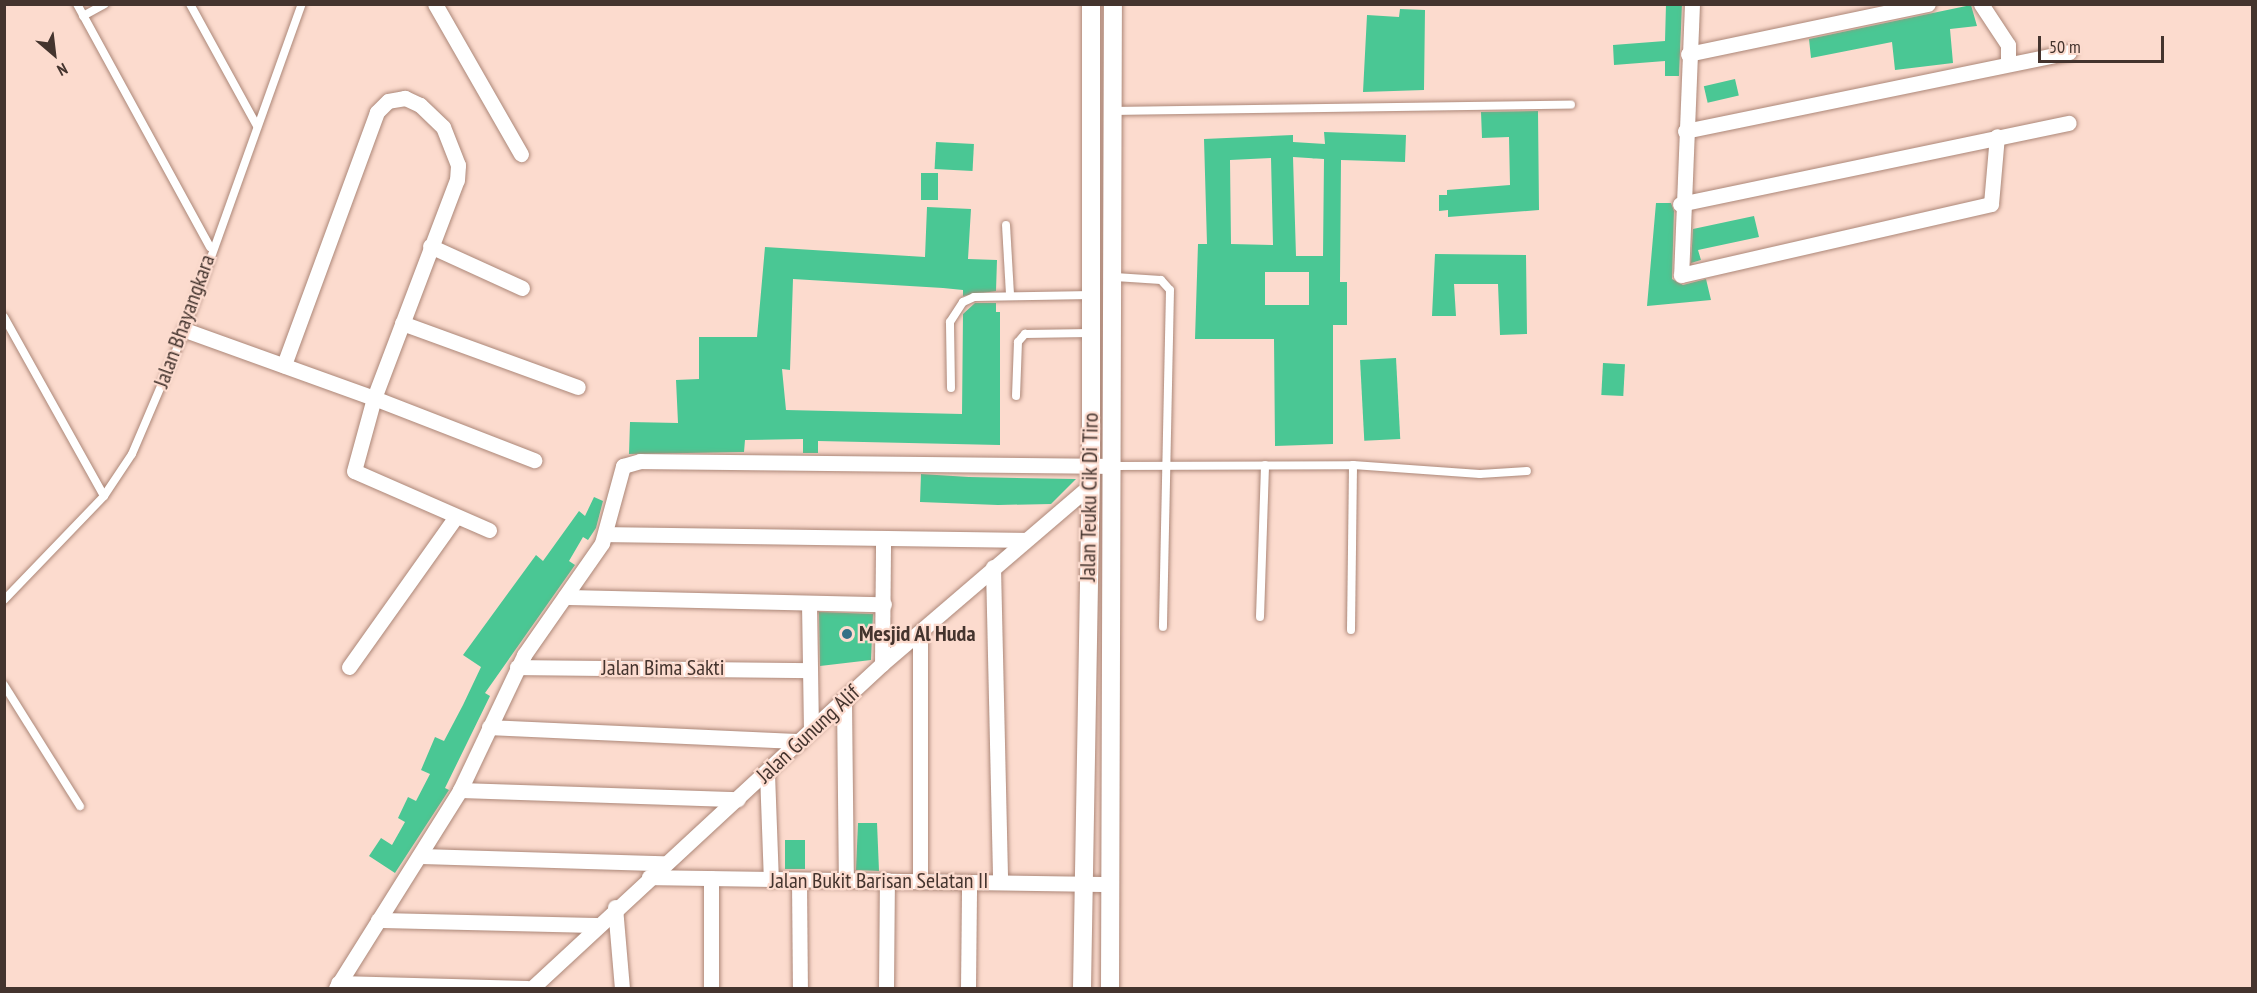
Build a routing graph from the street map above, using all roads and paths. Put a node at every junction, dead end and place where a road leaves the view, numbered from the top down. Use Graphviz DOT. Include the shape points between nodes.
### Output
graph roads {
  1 [pos="77,4"];
  2 [pos="105,4"];
  3 [pos="190,4"];
  4 [pos="302,4"];
  5 [pos="435,4"];
  6 [pos="1692,4"];
  7 [pos="1928,4"];
  8 [pos="1981,4"];
  9 [pos="1113,9"];
  10 [pos="1090,10"];
  11 [pos="83,16"];
  12 [pos="2069,52"];
  13 [pos="1688,54"];
  14 [pos="2008,63"];
  15 [pos="1571,105"];
  16 [pos="1115,111"];
  17 [pos="2069,123"];
  18 [pos="257,126"];
  19 [pos="1686,131"];
  20 [pos="1997,136"];
  21 [pos="521,154"];
  22 [pos="1680,204"];
  23 [pos="1006,225"];
  24 [pos="430,246"];
  25 [pos="210,247"];
  26 [pos="1115,277"];
  27 [pos="522,288"];
  28 [pos="1010,295"];
  29 [pos="1092,295"];
  30 [pos="4,317"];
  31 [pos="402,323"];
  32 [pos="185,330"];
  33 [pos="1092,333"];
  34 [pos="284,365"];
  35 [pos="578,387"];
  36 [pos="951,388"];
  37 [pos="1016,396"];
  38 [pos="374,398"];
  39 [pos="534,460"];
  40 [pos="1165,465"];
  41 [pos="1265,465"];
  42 [pos="1353,465"];
  43 [pos="1091,466"];
  44 [pos="1111,466"];
  45 [pos="1527,471"];
  46 [pos="1090,486"];
  47 [pos="104,496"];
  48 [pos="454,518"];
  49 [pos="489,530"];
  50 [pos="606,534"];
  51 [pos="883,540"];
  52 [pos="1025,540"];
  53 [pos="993,567"];
  54 [pos="565,597"];
  55 [pos="4,600"];
  56 [pos="809,603"];
  57 [pos="884,604"];
  58 [pos="1260,617"];
  59 [pos="1163,627"];
  60 [pos="1351,630"];
  61 [pos="920,633"];
  62 [pos="882,664"];
  63 [pos="349,666"];
  64 [pos="517,667"];
  65 [pos="809,670"];
  66 [pos="4,685"];
  67 [pos="844,699"];
  68 [pos="489,727"];
  69 [pos="811,728"];
  70 [pos="800,741"];
  71 [pos="767,774"];
  72 [pos="460,790"];
  73 [pos="738,799"];
  74 [pos="80,806"];
  75 [pos="420,856"];
  76 [pos="663,863"];
  77 [pos="649,877"];
  78 [pos="711,878"];
  79 [pos="846,879"];
  80 [pos="771,880"];
  81 [pos="799,880"];
  82 [pos="887,880"];
  83 [pos="920,881"];
  84 [pos="999,882"];
  85 [pos="1080,883"];
  86 [pos="969,884"];
  87 [pos="1110,884"];
  88 [pos="615,908"];
  89 [pos="378,920"];
  90 [pos="598,925"];
  91 [pos="337,986"];
  92 [pos="526,988"];
  93 [pos="532,988"];
  94 [pos="622,988"];
  95 [pos="711,988"];
  96 [pos="800,988"];
  97 [pos="886,988"];
  98 [pos="968,988"];
  99 [pos="1082,988"];
  100 [pos="1110,988"];
  1 -- 11 [label="lane"];
  2 -- 11 [label="lane"];
  3 -- 18 [label="lane"];
  4 -- 18 [label="lane, Jalan Bhayangkara"];
  5 -- 21 [label="street"];
  6 -- 13 [label="street"];
  7 -- 13 [label="street"];
  8 -- 14 [label="street" via="2008,45"];
  9 -- 10 [label="street"];
  9 -- 16 [label="street, Jalan Teuku Cik Di Tiro"];
  10 -- 29 [label="street, Jalan Teuku Cik Di Tiro"];
  11 -- 25 [label="lane"];
  12 -- 14 [label="street"];
  13 -- 19 [label="street"];
  14 -- 19 [label="street"];
  15 -- 16 [label="lane"];
  16 -- 26 [label="street, Jalan Teuku Cik Di Tiro"];
  17 -- 20 [label="street"];
  18 -- 25 [label="lane, Jalan Bhayangkara"];
  19 -- 22 [label="street"];
  20 -- 22 [label="street"];
  20 -- 22 [label="street" via="1991,204 1683,275 1678,272"];
  23 -- 28 [label="lane"];
  24 -- 27 [label="street"];
  24 -- 31 [label="street"];
  24 -- 34 [label="street" via="454,194 458,165 443,127 420,105 405,98 388,102 377,112"];
  25 -- 32 [label="lane, Jalan Bhayangkara"];
  26 -- 40 [label="lane" via="1161,280 1170,290"];
  26 -- 44 [label="street, Jalan Teuku Cik Di Tiro"];
  28 -- 29 [label="lane"];
  28 -- 36 [label="lane" via="974,297 955,310"];
  29 -- 33 [label="street, Jalan Teuku Cik Di Tiro"];
  30 -- 47 [label="lane"];
  31 -- 35 [label="street"];
  31 -- 38 [label="street"];
  32 -- 34 [label="street"];
  32 -- 47 [label="lane, Jalan Bhayangkara" via="132,454"];
  33 -- 37 [label="lane" via="1025,334 1018,342"];
  33 -- 43 [label="street, Jalan Teuku Cik Di Tiro"];
  34 -- 38 [label="street"];
  38 -- 39 [label="street"];
  38 -- 48 [label="street" via="354,471"];
  40 -- 41 [label="lane"];
  40 -- 44 [label="lane"];
  40 -- 59 [label="lane"];
  41 -- 42 [label="lane"];
  41 -- 58 [label="lane"];
  42 -- 45 [label="lane" via="1480,474"];
  42 -- 60 [label="lane"];
  43 -- 44 [label="street"];
  43 -- 46 [label="street, Jalan Teuku Cik Di Tiro"];
  43 -- 50 [label="street" via="640,461 623,466"];
  44 -- 87 [label="street, Jalan Teuku Cik Di Tiro"];
  46 -- 52 [label="street, Jalan Gunung Alif"];
  46 -- 85 [label="street, Jalan Teuku Cik Di Tiro"];
  47 -- 55 [label="lane, Jalan Bhayangkara"];
  48 -- 49 [label="street"];
  48 -- 63 [label="street"];
  50 -- 51 [label="street"];
  50 -- 54 [label="street"];
  51 -- 52 [label="street"];
  51 -- 57 [label="street"];
  52 -- 53 [label="street, Jalan Gunung Alif"];
  53 -- 61 [label="street, Jalan Gunung Alif"];
  53 -- 84 [label="street"];
  54 -- 56 [label="street"];
  54 -- 64 [label="street"];
  56 -- 57 [label="street"];
  56 -- 65 [label="street"];
  57 -- 62 [label="street"];
  61 -- 62 [label="street, Jalan Gunung Alif"];
  61 -- 83 [label="street"];
  62 -- 67 [label="street, Jalan Gunung Alif"];
  64 -- 65 [label="street, Jalan Bima Sakti"];
  64 -- 68 [label="street"];
  65 -- 69 [label="street"];
  66 -- 74 [label="lane"];
  67 -- 69 [label="street, Jalan Gunung Alif"];
  67 -- 79 [label="street"];
  68 -- 70 [label="street"];
  68 -- 72 [label="street"];
  69 -- 70 [label="street, Jalan Gunung Alif"];
  70 -- 71 [label="street, Jalan Gunung Alif"];
  71 -- 73 [label="street, Jalan Gunung Alif"];
  71 -- 80 [label="street"];
  72 -- 73 [label="street"];
  72 -- 75 [label="street"];
  73 -- 76 [label="street, Jalan Gunung Alif"];
  75 -- 76 [label="street"];
  75 -- 89 [label="street"];
  76 -- 77 [label="street, Jalan Gunung Alif"];
  77 -- 78 [label="street, Jalan Bukit Barisan Selatan II"];
  77 -- 88 [label="street, Jalan Gunung Alif"];
  78 -- 80 [label="street, Jalan Bukit Barisan Selatan II"];
  78 -- 95 [label="street"];
  79 -- 81 [label="street, Jalan Bukit Barisan Selatan II"];
  79 -- 82 [label="street, Jalan Bukit Barisan Selatan II"];
  80 -- 81 [label="street, Jalan Bukit Barisan Selatan II"];
  81 -- 96 [label="street"];
  82 -- 83 [label="street, Jalan Bukit Barisan Selatan II"];
  82 -- 97 [label="street"];
  83 -- 86 [label="street, Jalan Bukit Barisan Selatan II"];
  84 -- 85 [label="street, Jalan Bukit Barisan Selatan II"];
  84 -- 86 [label="street, Jalan Bukit Barisan Selatan II"];
  85 -- 87 [label="street, Jalan Bukit Barisan Selatan II"];
  85 -- 99 [label="street, Jalan Teuku Cik Di Tiro"];
  86 -- 98 [label="street"];
  87 -- 100 [label="street, Jalan Teuku Cik Di Tiro"];
  88 -- 90 [label="street, Jalan Gunung Alif"];
  88 -- 94 [label="street"];
  89 -- 90 [label="street"];
  89 -- 91 [label="street"];
  90 -- 93 [label="street, Jalan Gunung Alif"];
  91 -- 92 [label="street"];
}
